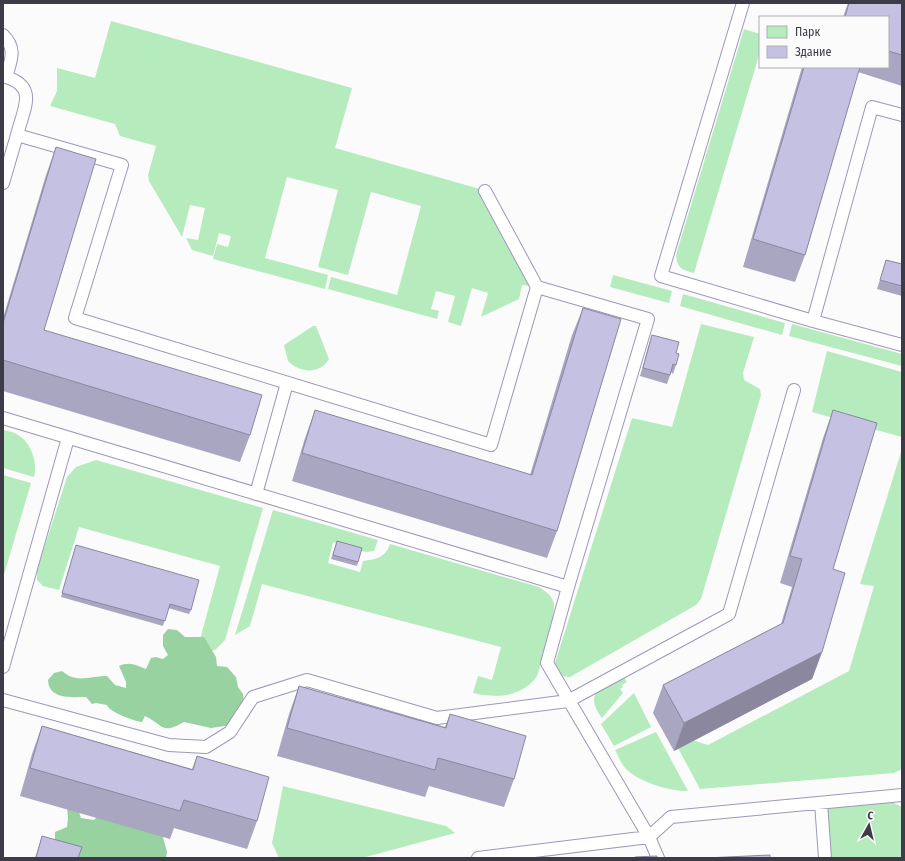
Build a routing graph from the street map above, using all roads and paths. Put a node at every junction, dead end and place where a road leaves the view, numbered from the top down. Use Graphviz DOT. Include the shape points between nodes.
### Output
graph roads {
  1 [pos="743,3"];
  2 [pos="3,35"];
  3 [pos="5,76"];
  4 [pos="902,115"];
  5 [pos="17,135"];
  6 [pos="3,183"];
  7 [pos="485,191"];
  8 [pos="537,287"];
  9 [pos="813,321"];
  10 [pos="902,345"];
  11 [pos="287,383"];
  12 [pos="794,390"];
  13 [pos="3,418"];
  14 [pos="68,438"];
  15 [pos="256,494"];
  16 [pos="568,587"];
  17 [pos="3,667"];
  18 [pos="3,700"];
  19 [pos="568,700"];
  20 [pos="902,795"];
  21 [pos="822,803"];
  22 [pos="650,837"];
  23 [pos="478,858"];
  24 [pos="658,858"];
  25 [pos="825,858"];
  1 -- 9 [label="lane" via="661,276"];
  2 -- 3 [label="lane" via="9,41 13,52"];
  3 -- 5 [label="lane" via="22,84 26,91 27,98"];
  4 -- 9 [label="lane" via="872,107"];
  5 -- 6 [label="lane"];
  5 -- 11 [label="lane" via="122,165 75,318"];
  7 -- 8 [label="lane"];
  8 -- 11 [label="lane" via="491,445"];
  8 -- 16 [label="lane" via="648,320"];
  9 -- 10 [label="lane"];
  11 -- 15 [label="lane"];
  12 -- 19 [label="lane" via="729,614"];
  13 -- 14 [label="lane"];
  14 -- 15 [label="lane"];
  14 -- 17 [label="lane"];
  15 -- 16 [label="lane"];
  16 -- 19 [label="lane" via="547,663"];
  18 -- 19 [label="lane" via="169,745 206,747 230,732 253,697 307,680 437,718"];
  19 -- 22 [label="lane"];
  20 -- 21 [label="lane"];
  21 -- 22 [label="lane" via="671,817"];
  21 -- 25 [label="lane"];
  22 -- 23 [label="lane"];
  22 -- 24 [label="lane"];
}
